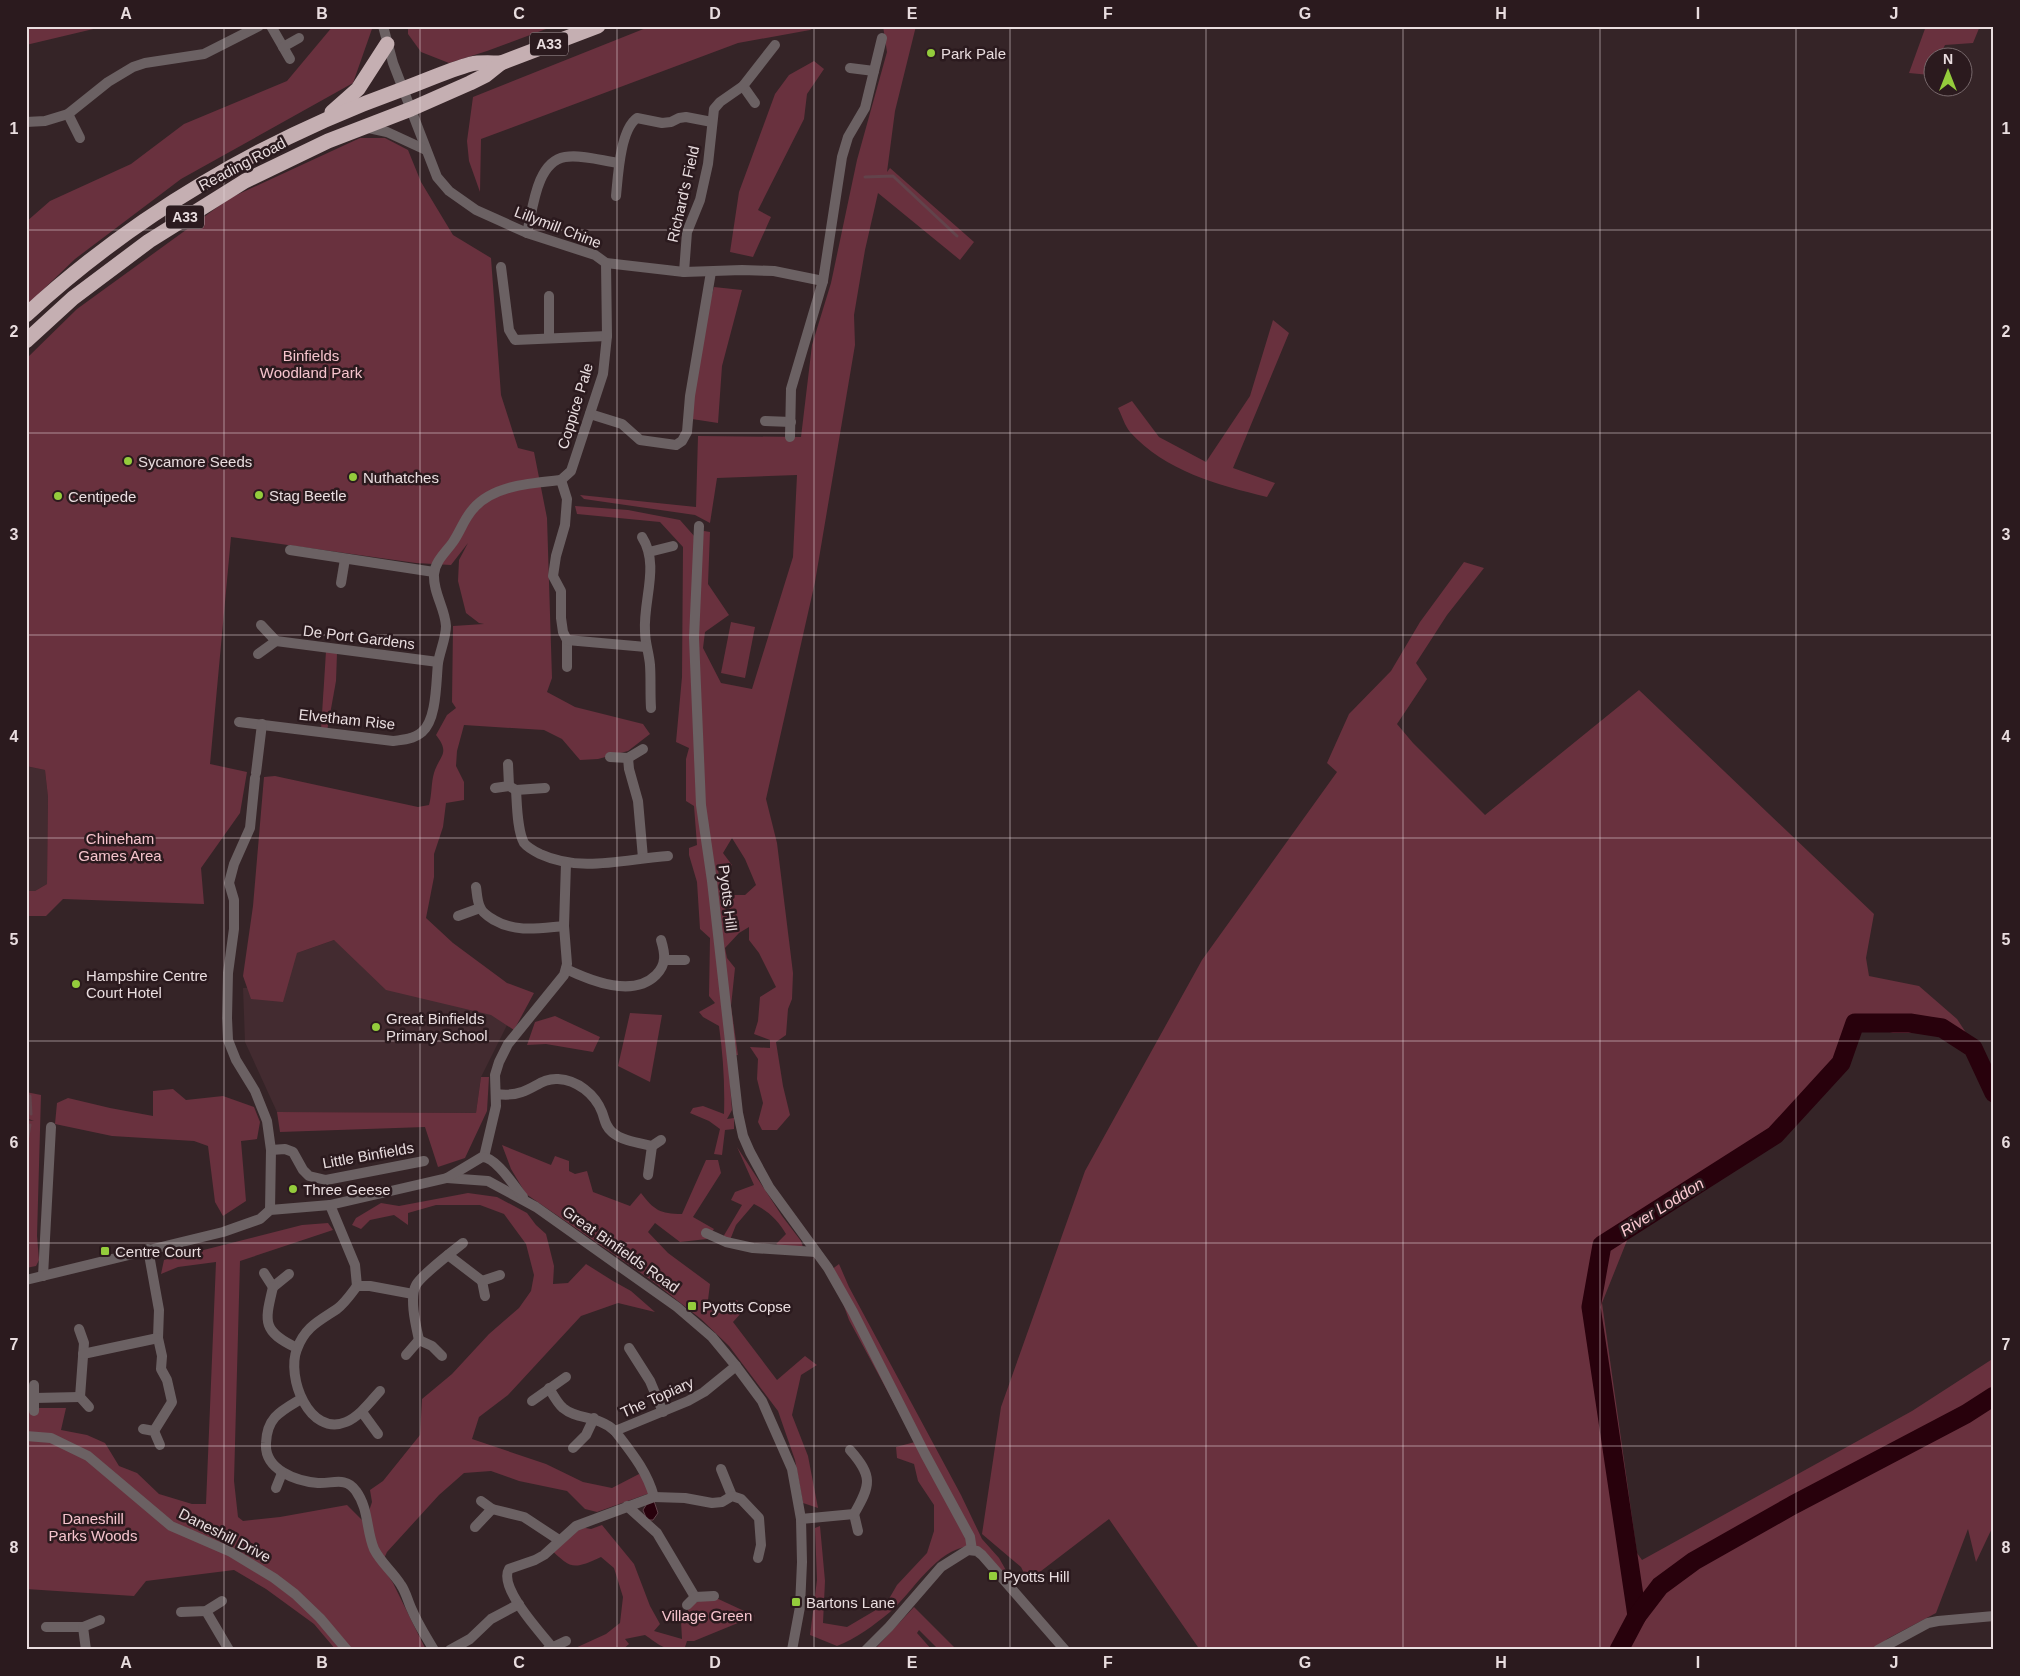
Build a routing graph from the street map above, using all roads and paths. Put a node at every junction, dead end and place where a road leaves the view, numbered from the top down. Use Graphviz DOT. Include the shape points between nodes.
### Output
graph roads {
  1 [pos="259,26"];
  2 [pos="271,26"];
  3 [pos="383,26"];
  4 [pos="598,26"];
  5 [pos="299,38"];
  6 [pos="882,38"];
  7 [pos="387,44"];
  8 [pos="775,45"];
  9 [pos="283,47"];
  10 [pos="290,59"];
  11 [pos="501,63"];
  12 [pos="850,68"];
  13 [pos="874,72"];
  14 [pos="743,86"];
  15 [pos="403,89"];
  16 [pos="755,103"];
  17 [pos="411,109"];
  18 [pos="68,114"];
  19 [pos="26,122"];
  20 [pos="712,122"];
  21 [pos="364,127"];
  22 [pos="302,132"];
  23 [pos="80,138"];
  24 [pos="426,150"];
  25 [pos="619,164"];
  26 [pos="616,196"];
  27 [pos="527,233"];
  28 [pos="606,263"];
  29 [pos="501,267"];
  30 [pos="684,272"];
  31 [pos="711,272"];
  32 [pos="823,282"];
  33 [pos="549,296"];
  34 [pos="26,314"];
  35 [pos="607,336"];
  36 [pos="549,338"];
  37 [pos="26,340"];
  38 [pos="590,414"];
  39 [pos="765,421"];
  40 [pos="790,422"];
  41 [pos="790,437"];
  42 [pos="561,480"];
  43 [pos="699,526"];
  44 [pos="642,537"];
  45 [pos="673,546"];
  46 [pos="290,550"];
  47 [pos="649,552"];
  48 [pos="345,559"];
  49 [pos="434,572"];
  50 [pos="341,583"];
  51 [pos="261,625"];
  52 [pos="567,640"];
  53 [pos="276,641"];
  54 [pos="646,647"];
  55 [pos="258,654"];
  56 [pos="438,662"];
  57 [pos="567,667"];
  58 [pos="650,708"];
  59 [pos="239,722"];
  60 [pos="262,724"];
  61 [pos="643,749"];
  62 [pos="610,757"];
  63 [pos="628,758"];
  64 [pos="508,764"];
  65 [pos="494,788"];
  66 [pos="512,788"];
  67 [pos="545,788"];
  68 [pos="668,856"];
  69 [pos="643,858"];
  70 [pos="566,863"];
  71 [pos="476,887"];
  72 [pos="480,908"];
  73 [pos="458,916"];
  74 [pos="564,926"];
  75 [pos="661,940"];
  76 [pos="665,960"];
  77 [pos="685,960"];
  78 [pos="566,969"];
  79 [pos="496,1094"];
  80 [pos="51,1127"];
  81 [pos="661,1140"];
  82 [pos="652,1146"];
  83 [pos="271,1150"];
  84 [pos="491,1160"];
  85 [pos="424,1161"];
  86 [pos="474,1164"];
  87 [pos="648,1175"];
  88 [pos="447,1178"];
  89 [pos="483,1180"];
  90 [pos="527,1201"];
  91 [pos="330,1205"];
  92 [pos="270,1210"];
  93 [pos="706,1233"];
  94 [pos="463,1243"];
  95 [pos="148,1249"];
  96 [pos="816,1252"];
  97 [pos="448,1255"];
  98 [pos="264,1272"];
  99 [pos="289,1274"];
  100 [pos="500,1275"];
  101 [pos="43,1276"];
  102 [pos="26,1280"];
  103 [pos="482,1281"];
  104 [pos="357,1286"];
  105 [pos="273,1287"];
  106 [pos="413,1294"];
  107 [pos="486,1296"];
  108 [pos="78,1329"];
  109 [pos="158,1338"];
  110 [pos="419,1340"];
  111 [pos="297,1348"];
  112 [pos="629,1348"];
  113 [pos="83,1354"];
  114 [pos="406,1354"];
  115 [pos="442,1356"];
  116 [pos="736,1366"];
  117 [pos="566,1377"];
  118 [pos="34,1384"];
  119 [pos="549,1388"];
  120 [pos="380,1391"];
  121 [pos="80,1397"];
  122 [pos="34,1398"];
  123 [pos="301,1399"];
  124 [pos="532,1401"];
  125 [pos="89,1407"];
  126 [pos="34,1411"];
  127 [pos="362,1412"];
  128 [pos="663,1412"];
  129 [pos="594,1418"];
  130 [pos="143,1429"];
  131 [pos="154,1431"];
  132 [pos="615,1431"];
  133 [pos="378,1434"];
  134 [pos="26,1436"];
  135 [pos="160,1445"];
  136 [pos="573,1448"];
  137 [pos="850,1450"];
  138 [pos="720,1469"];
  139 [pos="282,1473"];
  140 [pos="276,1488"];
  141 [pos="654,1496"];
  142 [pos="732,1496"];
  143 [pos="481,1501"];
  144 [pos="627,1506"];
  145 [pos="492,1509"];
  146 [pos="854,1514"];
  147 [pos="801,1519"];
  148 [pos="475,1527"];
  149 [pos="858,1532"];
  150 [pos="559,1540"];
  151 [pos="972,1550"];
  152 [pos="758,1558"];
  153 [pos="714,1596"];
  154 [pos="696,1597"];
  155 [pos="222,1600"];
  156 [pos="519,1604"];
  157 [pos="687,1604"];
  158 [pos="206,1611"];
  159 [pos="181,1612"];
  160 [pos="1994,1616"];
  161 [pos="100,1620"];
  162 [pos="46,1627"];
  163 [pos="83,1627"];
  164 [pos="566,1640"];
  165 [pos="550,1648"];
  166 [pos="86,1650"];
  167 [pos="229,1650"];
  168 [pos="347,1650"];
  169 [pos="434,1650"];
  170 [pos="450,1650"];
  171 [pos="792,1650"];
  172 [pos="866,1650"];
  173 [pos="1065,1650"];
  174 [pos="1878,1650"];
  1 -- 18 [label="street" via="204,54 145,62 133,67"];
  2 -- 9 [label="street"];
  3 -- 7 [label="street, Lillymill Chine"];
  4 -- 11 [label="highway, Reading Road / A33"];
  5 -- 9 [label="street"];
  6 -- 13 [label="street"];
  7 -- 15 [label="street, Lillymill Chine"];
  7 -- 22 [label="highway" via="353,95"];
  8 -- 14 [label="street, Richard's Field"];
  9 -- 10 [label="street"];
  11 -- 15 [label="highway, Reading Road / A33" via="471,64"];
  11 -- 17 [label="highway, Reading Road / A33" via="486,75"];
  12 -- 13 [label="street"];
  13 -- 32 [label="street" via="865,108 848,137 842,158"];
  14 -- 16 [label="street"];
  14 -- 20 [label="street, Richard's Field" via="720,102 714,109"];
  15 -- 17 [label="street, Lillymill Chine"];
  15 -- 22 [label="highway, Reading Road / A33"];
  17 -- 21 [label="highway, Reading Road / A33"];
  17 -- 22 [label="highway" via="395,104 334,128"];
  17 -- 24 [label="street, Lillymill Chine"];
  18 -- 19 [label="street" via="45,121"];
  18 -- 23 [label="street"];
  20 -- 25 [label="street" via="686,117 662,123 637,118 627,130"];
  20 -- 30 [label="street, Richard's Field" via="700,200 687,232"];
  21 -- 24 [label="street" via="387,132"];
  21 -- 37 [label="highway, Reading Road / A33" via="263,171 175,223 94,282"];
  22 -- 34 [label="highway, Reading Road / A33" via="214,178 145,221"];
  24 -- 27 [label="street, Lillymill Chine" via="437,177 462,201"];
  25 -- 26 [label="street"];
  25 -- 27 [label="street" via="576,157 553,161 541,178"];
  27 -- 28 [label="street, Lillymill Chine" via="595,255"];
  28 -- 30 [label="street, Lillymill Chine"];
  28 -- 35 [label="street, Coppice Pale"];
  29 -- 36 [label="street" via="509,330 515,340"];
  30 -- 31 [label="street, Lillymill Chine"];
  31 -- 32 [label="street, Lillymill Chine" via="774,271"];
  31 -- 38 [label="street" via="691,387 687,432 682,441 676,446 640,440 622,424"];
  32 -- 40 [label="street" via="791,389"];
  33 -- 36 [label="street"];
  35 -- 36 [label="street"];
  35 -- 38 [label="street, Coppice Pale" via="603,374"];
  38 -- 42 [label="street, Coppice Pale" via="571,471"];
  39 -- 40 [label="street"];
  40 -- 41 [label="street"];
  42 -- 49 [label="street" via="523,485 501,491 480,502 439,559"];
  42 -- 52 [label="street" via="567,499 565,525 553,576 561,591 560,618"];
  43 -- 96 [label="street, Pyotts Hill" via="694,638 701,805 738,1113 746,1144 770,1188"];
  44 -- 47 [label="street"];
  45 -- 47 [label="street"];
  46 -- 48 [label="street"];
  47 -- 54 [label="street"];
  48 -- 49 [label="street"];
  48 -- 50 [label="street"];
  49 -- 56 [label="street, Elvetham Rise" via="435,589 446,628"];
  51 -- 53 [label="street"];
  52 -- 54 [label="street"];
  52 -- 57 [label="street"];
  53 -- 55 [label="street"];
  53 -- 56 [label="street, De Port Gardens"];
  54 -- 58 [label="street" via="650,664"];
  56 -- 60 [label="street, Elvetham Rise" via="430,721 423,732 412,738 393,741"];
  59 -- 60 [label="street, Elvetham Rise"];
  60 -- 83 [label="street" via="250,828 229,883 234,900 234,929 227,1018 228,1040 264,1114"];
  61 -- 63 [label="street"];
  62 -- 63 [label="street"];
  63 -- 69 [label="street" via="638,801"];
  64 -- 66 [label="street"];
  65 -- 66 [label="street"];
  66 -- 67 [label="street"];
  66 -- 70 [label="street" via="524,843 531,850"];
  68 -- 69 [label="street"];
  69 -- 70 [label="street" via="606,864"];
  70 -- 74 [label="street"];
  71 -- 72 [label="street"];
  72 -- 73 [label="street"];
  72 -- 74 [label="street" via="493,919 513,928"];
  74 -- 78 [label="street"];
  75 -- 76 [label="street"];
  76 -- 77 [label="street"];
  76 -- 78 [label="street" via="653,978 636,987 597,981"];
  78 -- 79 [label="street" via="557,986 508,1044 495,1075"];
  79 -- 82 [label="street" via="523,1092 547,1079 579,1084 598,1104 606,1125 613,1133"];
  79 -- 84 [label="street" via="488,1141"];
  80 -- 101 [label="street"];
  81 -- 82 [label="street"];
  82 -- 87 [label="street"];
  83 -- 85 [label="street, Little Binfields" via="293,1152 310,1176 326,1180"];
  83 -- 92 [label="street"];
  84 -- 86 [label="street, Great Binfields Road" via="478,1159"];
  84 -- 89 [label="street" via="498,1169 495,1177"];
  84 -- 90 [label="street, Great Binfields Road"];
  86 -- 88 [label="street, Great Binfields Road"];
  86 -- 89 [label="street" via="473,1171"];
  88 -- 89 [label="street, Great Binfields Road"];
  88 -- 91 [label="street, Great Binfields Road"];
  89 -- 90 [label="street, Great Binfields Road"];
  90 -- 116 [label="street, Great Binfields Road" via="677,1307 712,1337"];
  91 -- 92 [label="street, Great Binfields Road"];
  91 -- 104 [label="street" via="355,1265"];
  92 -- 95 [label="street, Great Binfields Road" via="260,1219 222,1232"];
  93 -- 96 [label="street" via="726,1242 754,1248"];
  94 -- 97 [label="street"];
  95 -- 101 [label="street, Great Binfields Road"];
  95 -- 109 [label="street" via="159,1310"];
  96 -- 151 [label="street, Pyotts Hill" via="853,1312 970,1537"];
  97 -- 103 [label="street"];
  97 -- 106 [label="street" via="416,1284"];
  98 -- 105 [label="street"];
  99 -- 105 [label="street"];
  100 -- 103 [label="street"];
  101 -- 102 [label="street, Great Binfields Road"];
  103 -- 107 [label="street"];
  104 -- 106 [label="street"];
  104 -- 111 [label="street" via="338,1308 312,1325"];
  105 -- 111 [label="street" via="266,1315 268,1325 272,1333"];
  106 -- 110 [label="street"];
  108 -- 113 [label="street" via="84,1343"];
  109 -- 113 [label="street"];
  109 -- 131 [label="street" via="162,1369 172,1402"];
  110 -- 114 [label="street"];
  110 -- 115 [label="street"];
  111 -- 123 [label="street" via="293,1369"];
  112 -- 128 [label="street" via="650,1381"];
  113 -- 121 [label="street"];
  116 -- 128 [label="street, The Topiary" via="704,1392"];
  116 -- 147 [label="street, Great Binfields Road" via="762,1401 778,1435 792,1469"];
  117 -- 119 [label="street"];
  118 -- 122 [label="street"];
  119 -- 124 [label="street"];
  119 -- 129 [label="street" via="562,1408"];
  120 -- 127 [label="street"];
  121 -- 122 [label="street"];
  121 -- 125 [label="street"];
  122 -- 126 [label="street"];
  123 -- 127 [label="street" via="324,1423 336,1425 347,1422"];
  123 -- 139 [label="street" via="274,1417 268,1428 267,1453"];
  127 -- 133 [label="street"];
  128 -- 132 [label="street, The Topiary"];
  129 -- 132 [label="street"];
  129 -- 136 [label="street" via="586,1435"];
  130 -- 131 [label="street"];
  131 -- 135 [label="street"];
  132 -- 141 [label="street, The Topiary" via="643,1470"];
  134 -- 168 [label="street, Daneshill Drive" via="51,1438 88,1456 171,1526 232,1552 274,1578 320,1618"];
  137 -- 146 [label="street" via="861,1462 868,1485"];
  138 -- 142 [label="street"];
  139 -- 140 [label="street"];
  139 -- 169 [label="street" via="309,1482 346,1483 357,1492 365,1509 373,1546 403,1588"];
  141 -- 142 [label="street" via="712,1503"];
  141 -- 144 [label="street"];
  142 -- 152 [label="street" via="741,1499 759,1518"];
  143 -- 145 [label="street"];
  144 -- 150 [label="street" via="576,1526"];
  144 -- 154 [label="street" via="657,1533"];
  145 -- 148 [label="street"];
  145 -- 150 [label="street" via="524,1517"];
  146 -- 147 [label="street"];
  146 -- 149 [label="street"];
  147 -- 171 [label="street, Great Binfields Road" via="800,1608"];
  150 -- 156 [label="street" via="544,1555 509,1568 506,1573"];
  151 -- 172 [label="street" via="959,1554 941,1567"];
  151 -- 173 [label="street" via="982,1555"];
  153 -- 154 [label="street"];
  154 -- 157 [label="street"];
  155 -- 158 [label="street"];
  156 -- 165 [label="street"];
  156 -- 170 [label="street" via="491,1619 470,1639"];
  158 -- 159 [label="street"];
  158 -- 167 [label="street"];
  160 -- 174 [label="street" via="1928,1623"];
  161 -- 163 [label="street"];
  162 -- 163 [label="street"];
  163 -- 166 [label="street"];
  164 -- 165 [label="street"];
}
